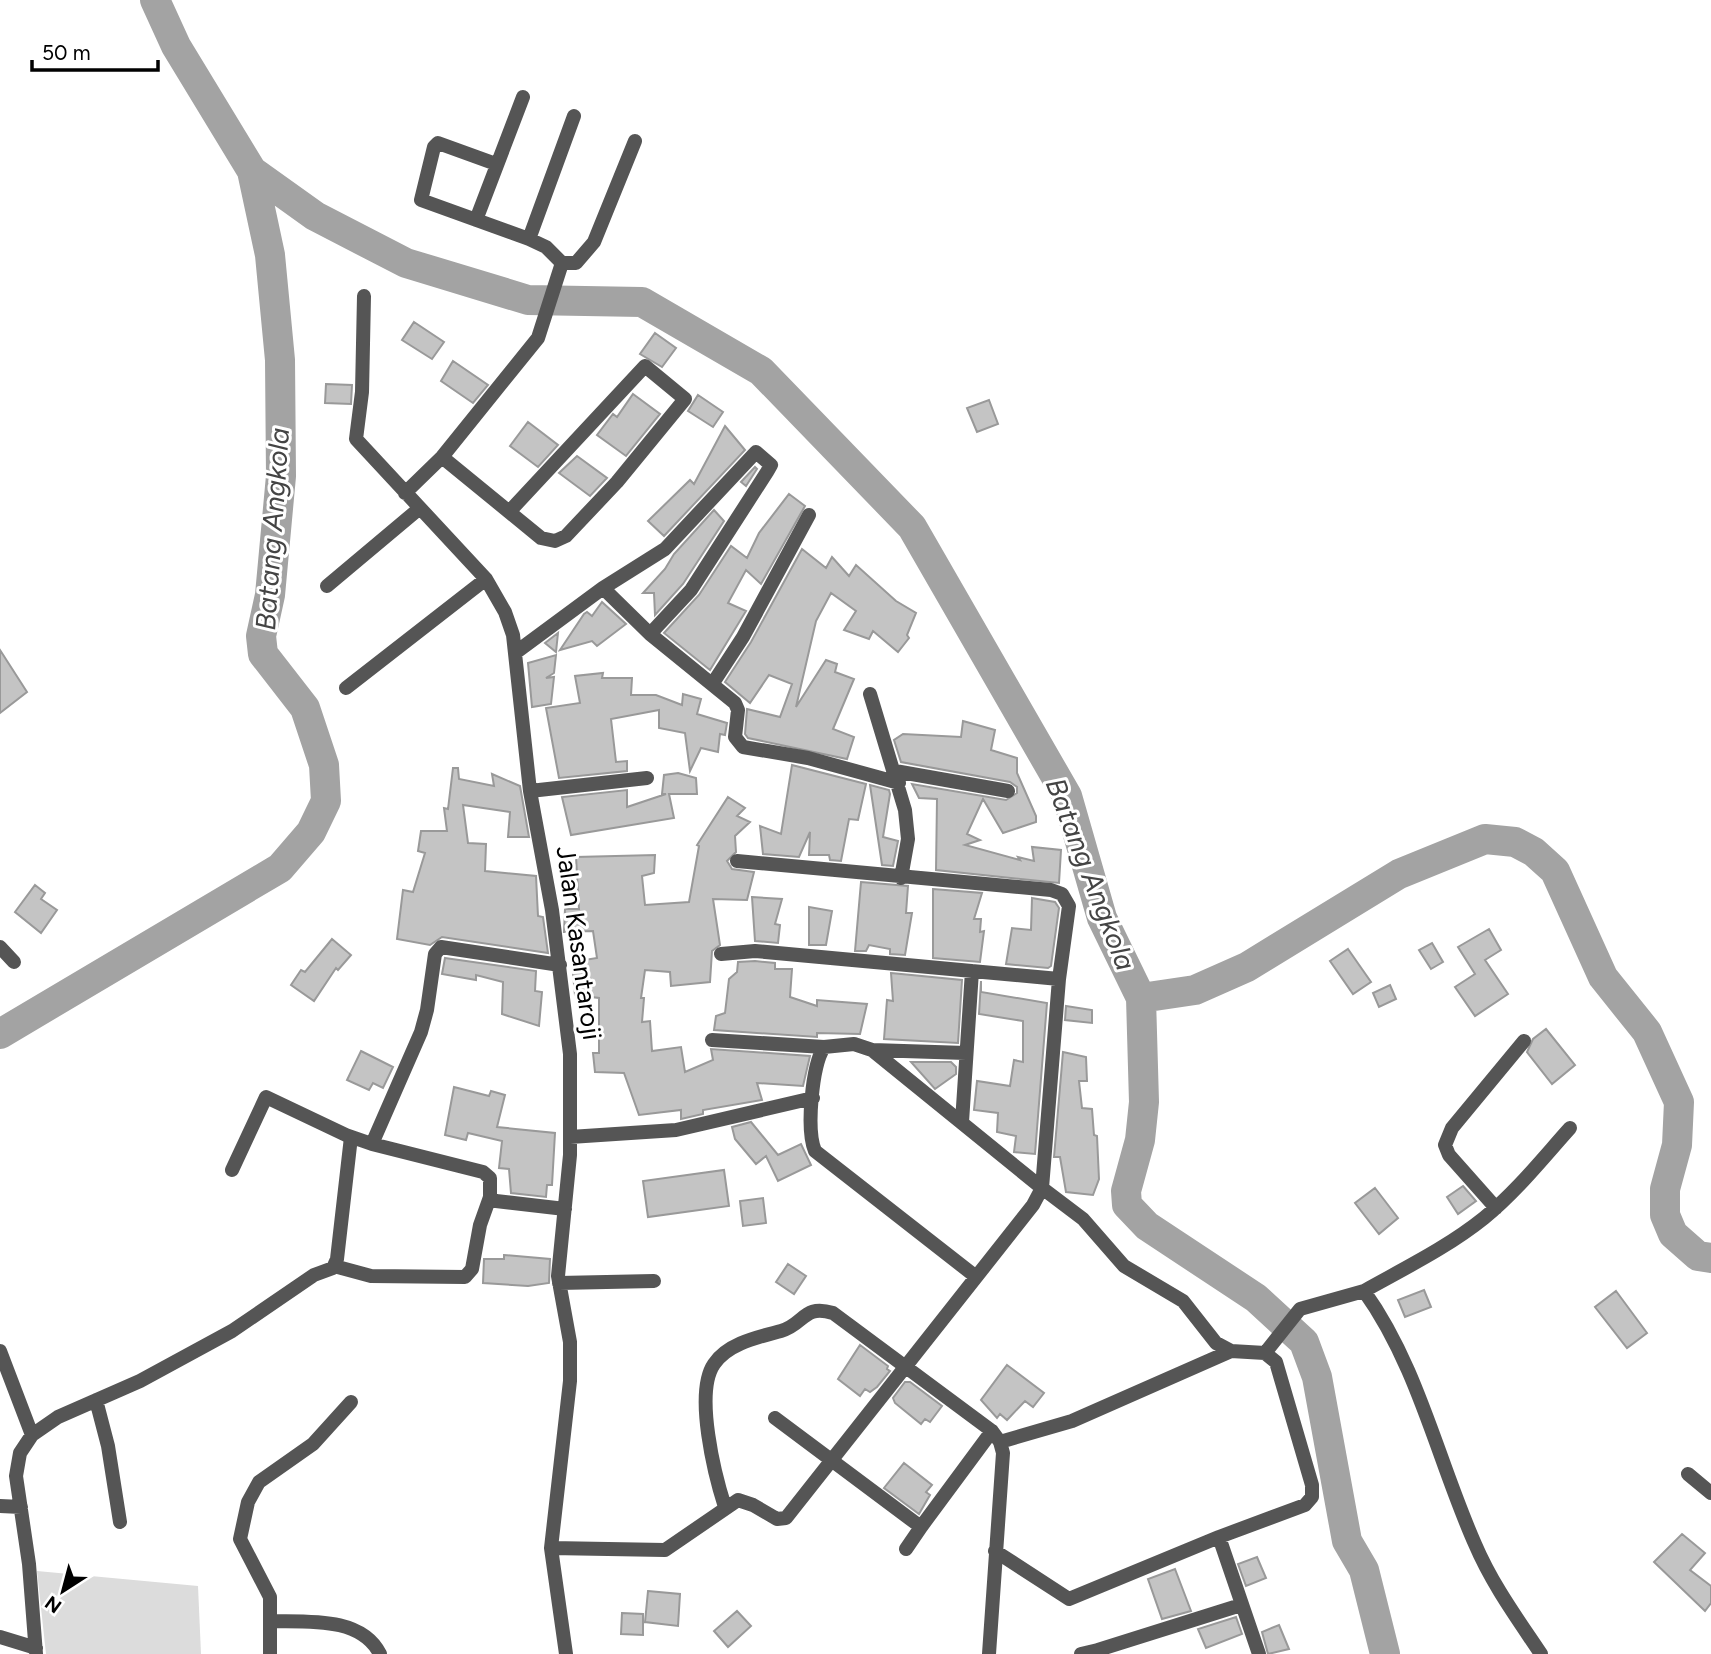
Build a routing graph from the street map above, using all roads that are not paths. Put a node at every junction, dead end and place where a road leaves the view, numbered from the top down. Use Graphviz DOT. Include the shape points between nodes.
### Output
graph roads {
  1 [pos="523,97"];
  2 [pos="574,116"];
  3 [pos="635,141"];
  4 [pos="496,164"];
  5 [pos="476,220"];
  6 [pos="529,239"];
  7 [pos="560,269"];
  8 [pos="364,296"];
  9 [pos="442,457"];
  10 [pos="405,493"];
  11 [pos="420,508"];
  12 [pos="509,512"];
  13 [pos="809,515"];
  14 [pos="486,579"];
  15 [pos="327,586"];
  16 [pos="603,589"];
  17 [pos="650,634"];
  18 [pos="515,653"];
  19 [pos="713,683"];
  20 [pos="346,688"];
  21 [pos="870,694"];
  22 [pos="897,777"];
  23 [pos="647,778"];
  24 [pos="530,791"];
  25 [pos="1008,791"];
  26 [pos="737,861"];
  27 [pos="901,878"];
  28 [pos="0,947"];
  29 [pos="721,954"];
  30 [pos="14,962"];
  31 [pos="560,965"];
  32 [pos="972,971"];
  33 [pos="1059,978"];
  34 [pos="712,1040"];
  35 [pos="1524,1041"];
  36 [pos="824,1047"];
  37 [pos="872,1050"];
  38 [pos="966,1053"];
  39 [pos="813,1098"];
  40 [pos="962,1122"];
  41 [pos="1570,1128"];
  42 [pos="351,1137"];
  43 [pos="570,1138"];
  44 [pos="372,1144"];
  45 [pos="232,1170"];
  46 [pos="1042,1188"];
  47 [pos="490,1197"];
  48 [pos="1496,1208"];
  49 [pos="565,1209"];
  50 [pos="334,1266"];
  51 [pos="975,1276"];
  52 [pos="654,1281"];
  53 [pos="559,1283"];
  54 [pos="1364,1291"];
  55 [pos="0,1351"];
  56 [pos="1231,1351"];
  57 [pos="1265,1353"];
  58 [pos="905,1364"];
  59 [pos="96,1400"];
  60 [pos="351,1402"];
  61 [pos="775,1418"];
  62 [pos="32,1435"];
  63 [pos="996,1436"];
  64 [pos="833,1458"];
  65 [pos="1688,1474"];
  66 [pos="1711,1493"];
  67 [pos="0,1506"];
  68 [pos="21,1507"];
  69 [pos="725,1507"];
  70 [pos="120,1522"];
  71 [pos="921,1527"];
  72 [pos="1219,1537"];
  73 [pos="551,1548"];
  74 [pos="906,1549"];
  75 [pos="995,1551"];
  76 [pos="1241,1605"];
  77 [pos="270,1621"];
  78 [pos="0,1637"];
  79 [pos="36,1651"];
  80 [pos="1098,1652"];
  81 [pos="270,1654"];
  82 [pos="380,1654"];
  83 [pos="566,1654"];
  84 [pos="989,1654"];
  85 [pos="1081,1654"];
  86 [pos="1259,1654"];
  87 [pos="1541,1654"];
  1 -- 4 [label="street"];
  2 -- 6 [label="street"];
  3 -- 7 [label="street" via="590,249"];
  4 -- 5 [label="street"];
  4 -- 5 [label="street" via="440,143 434,148 421,200"];
  5 -- 6 [label="street"];
  6 -- 7 [label="street" via="543,246"];
  7 -- 9 [label="street" via="538,338"];
  8 -- 10 [label="street, Jalan Kasantaroji" via="362,392 355,436"];
  9 -- 10 [label="street"];
  9 -- 12 [label="street"];
  10 -- 11 [label="street, Jalan Kasantaroji"];
  11 -- 14 [label="street, Jalan Kasantaroji"];
  11 -- 15 [label="street"];
  12 -- 12 [label="street" via="645,366 685,399 566,536 549,541"];
  13 -- 19 [label="street"];
  14 -- 18 [label="street, Jalan Kasantaroji" via="505,611"];
  14 -- 20 [label="street"];
  16 -- 17 [label="street"];
  16 -- 17 [label="street" via="665,549 756,452 769,461 767,472 707,566"];
  16 -- 18 [label="street"];
  17 -- 19 [label="street"];
  18 -- 24 [label="street, Jalan Kasantaroji"];
  19 -- 22 [label="street" via="737,707 735,737 743,747"];
  21 -- 22 [label="street"];
  22 -- 25 [label="street"];
  22 -- 27 [label="street" via="908,838"];
  23 -- 24 [label="street"];
  24 -- 31 [label="street, Jalan Kasantaroji"];
  26 -- 27 [label="street"];
  27 -- 33 [label="street" via="1062,894 1069,906"];
  28 -- 30 [label="street"];
  29 -- 32 [label="street" via="755,951"];
  31 -- 43 [label="street, Jalan Kasantaroji" via="570,1054"];
  31 -- 44 [label="street" via="438,948 416,1046"];
  32 -- 33 [label="street"];
  32 -- 38 [label="street"];
  33 -- 46 [label="street"];
  34 -- 36 [label="street"];
  35 -- 48 [label="street" via="1452,1128 1445,1145"];
  36 -- 37 [label="street" via="854,1044"];
  36 -- 39 [label="street"];
  37 -- 38 [label="street"];
  37 -- 40 [label="street"];
  38 -- 40 [label="street"];
  39 -- 43 [label="street" via="676,1130"];
  39 -- 51 [label="street" via="811,1143 820,1157"];
  40 -- 46 [label="street"];
  41 -- 48 [label="street"];
  42 -- 44 [label="street"];
  42 -- 45 [label="street" via="265,1098"];
  42 -- 50 [label="street"];
  43 -- 49 [label="street, Jalan Kasantaroji"];
  44 -- 47 [label="street" via="482,1172 491,1181"];
  46 -- 51 [label="street"];
  46 -- 56 [label="street" via="1083,1219 1124,1266 1173,1293 1209,1336"];
  47 -- 49 [label="street" via="509,1205"];
  47 -- 50 [label="street" via="472,1269 465,1277 371,1276"];
  48 -- 54 [label="street" via="1452,1240"];
  49 -- 53 [label="street, Jalan Kasantaroji"];
  50 -- 59 [label="street" via="232,1331"];
  51 -- 58 [label="street"];
  52 -- 53 [label="street"];
  53 -- 73 [label="street, Jalan Kasantaroji" via="570,1342 570,1381"];
  54 -- 57 [label="street" via="1297,1312"];
  54 -- 87 [label="street" via="1382,1315 1405,1364 1486,1567"];
  55 -- 62 [label="street"];
  56 -- 57 [label="street"];
  56 -- 63 [label="street" via="1072,1421"];
  57 -- 72 [label="street" via="1279,1367 1312,1497 1305,1505"];
  58 -- 63 [label="street"];
  58 -- 64 [label="street"];
  58 -- 69 [label="street" via="841,1318 820,1310 808,1312 792,1327 726,1352 711,1370 707,1406 714,1472"];
  59 -- 62 [label="street"];
  59 -- 70 [label="street"];
  60 -- 77 [label="street" via="313,1444 259,1482 251,1494 240,1539 267,1588"];
  61 -- 64 [label="street"];
  62 -- 68 [label="street" via="17,1466"];
  63 -- 71 [label="street"];
  63 -- 75 [label="street" via="1003,1453"];
  64 -- 69 [label="street" via="783,1520 742,1500"];
  64 -- 71 [label="street"];
  65 -- 66 [label="street"];
  67 -- 68 [label="street"];
  68 -- 79 [label="street"];
  69 -- 73 [label="street" via="680,1542 659,1551"];
  71 -- 74 [label="street"];
  72 -- 75 [label="street" via="1069,1599"];
  72 -- 76 [label="street"];
  73 -- 83 [label="street, Jalan Kasantaroji"];
  75 -- 84 [label="street"];
  76 -- 80 [label="street"];
  76 -- 86 [label="street"];
  77 -- 81 [label="street"];
  77 -- 82 [label="street" via="330,1623 363,1636"];
  78 -- 79 [label="street"];
  80 -- 85 [label="street"];
}
